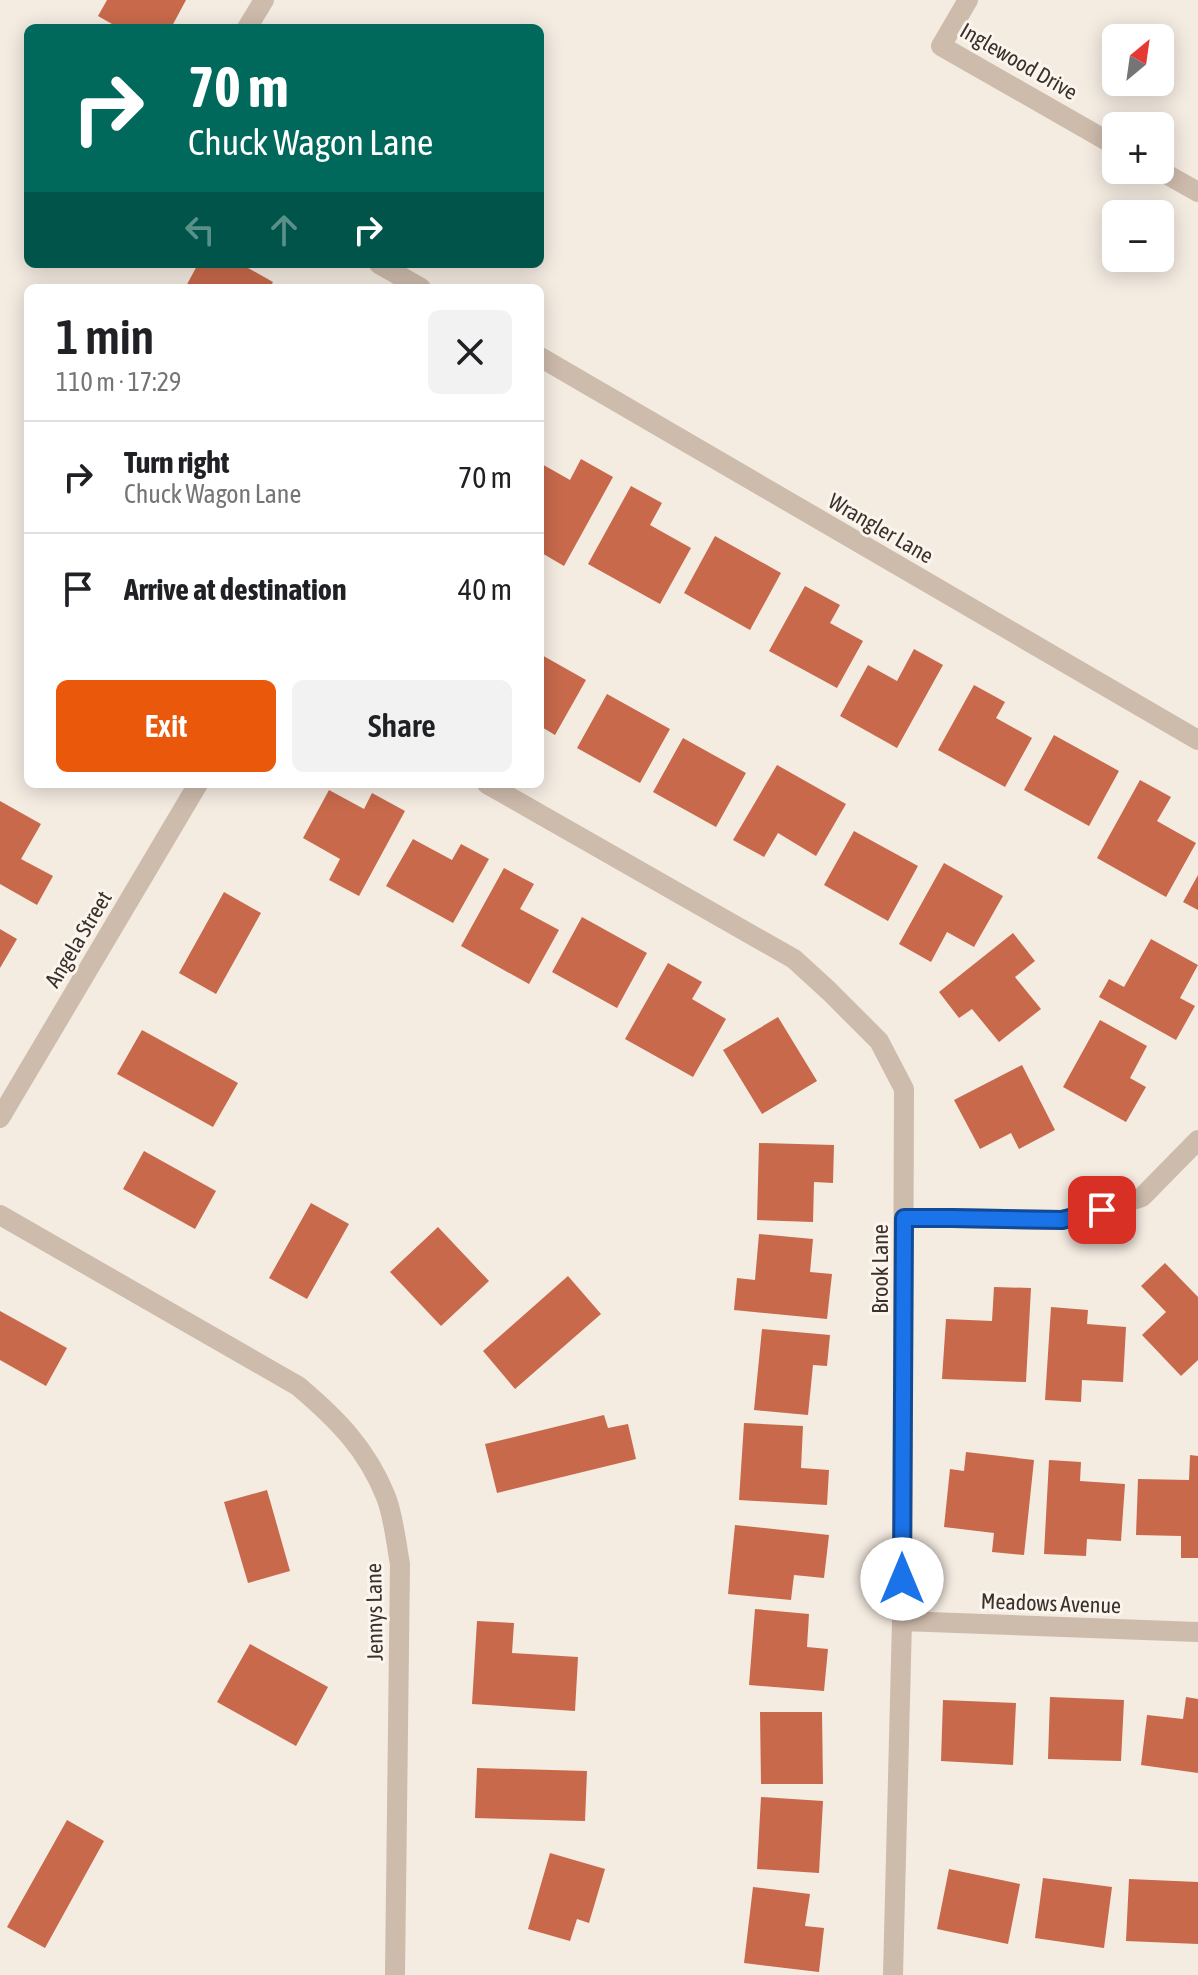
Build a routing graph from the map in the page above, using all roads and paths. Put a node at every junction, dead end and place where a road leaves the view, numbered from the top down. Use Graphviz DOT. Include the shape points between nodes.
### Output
graph roads {
  1 [pos="264,0"];
  2 [pos="968,0"];
  3 [pos="249,24"];
  4 [pos="1102,138"];
  5 [pos="1174,178"];
  6 [pos="1198,192"];
  7 [pos="386,268"];
  8 [pos="414,284"];
  9 [pos="544,359"];
  10 [pos="1198,740"];
  11 [pos="196,788"];
  12 [pos="494,788"];
  13 [pos="0,1118"];
  14 [pos="1198,1140"];
  15 [pos="0,1215"];
  16 [pos="904,1218"];
  17 [pos="902,1621"];
  18 [pos="1198,1632"];
  19 [pos="395,1975"];
  20 [pos="893,1975"];
  1 -- 3 [label="street"];
  2 -- 4 [label="street, Inglewood Drive" via="941,46"];
  5 -- 6 [label="street"];
  7 -- 8 [label="street"];
  9 -- 10 [label="street, Wrangler Lane"];
  11 -- 13 [label="street, Angela Street"];
  12 -- 16 [label="street, Brook Lane" via="794,959 879,1041 904,1089"];
  14 -- 16 [label="street" via="1142,1197 1102,1210 1062,1220"];
  15 -- 19 [label="street, Jennys Lane" via="298,1386 334,1416 365,1454 387,1499 400,1564"];
  16 -- 17 [label="street, Brook Lane"];
  17 -- 18 [label="street, Meadows Avenue"];
  17 -- 20 [label="street, Brook Lane"];
}
